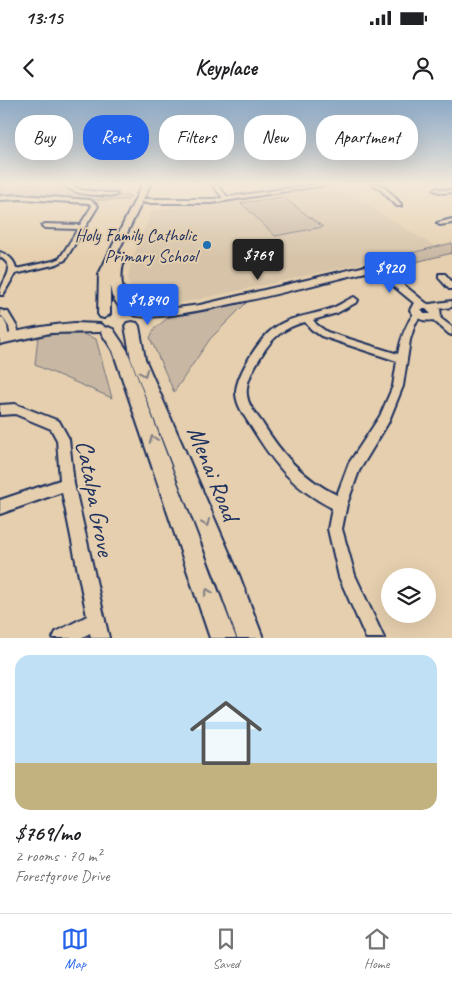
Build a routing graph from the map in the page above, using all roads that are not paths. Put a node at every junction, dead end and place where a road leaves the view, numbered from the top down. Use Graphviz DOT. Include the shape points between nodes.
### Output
graph roads {
  1 [pos="94,208"];
  2 [pos="137,208"];
  3 [pos="138,208"];
  4 [pos="452,221"];
  5 [pos="440,223"];
  6 [pos="45,226"];
  7 [pos="81,227"];
  8 [pos="0,254"];
  9 [pos="13,272"];
  10 [pos="442,276"];
  11 [pos="452,287"];
  12 [pos="0,293"];
  13 [pos="354,300"];
  14 [pos="452,304"];
  15 [pos="425,310"];
  16 [pos="0,314"];
  17 [pos="132,317"];
  18 [pos="307,318"];
  19 [pos="0,320"];
  20 [pos="103,323"];
  21 [pos="452,332"];
  22 [pos="6,338"];
  23 [pos="403,359"];
  24 [pos="0,410"];
  25 [pos="67,484"];
  26 [pos="340,504"];
  27 [pos="0,508"];
  28 [pos="96,621"];
  29 [pos="62,638"];
  30 [pos="100,638"];
  31 [pos="223,638"];
  32 [pos="250,638"];
  33 [pos="375,638"];
  1 -- 7 [label="street"];
  2 -- 20 [label="main road, Menai Road" via="104,274"];
  3 -- 17 [label="main road, Menai Road" via="116,266 115,289"];
  4 -- 5 [label="street"];
  6 -- 7 [label="street"];
  7 -- 9 [label="street" via="64,259"];
  8 -- 9 [label="street" via="10,260"];
  9 -- 12 [label="street"];
  10 -- 11 [label="street"];
  13 -- 18 [label="street" via="334,311"];
  14 -- 15 [label="street"];
  15 -- 17 [label="street" via="378,275 359,270 200,308"];
  15 -- 21 [label="street"];
  15 -- 23 [label="street" via="411,323"];
  16 -- 22 [label="street" via="5,314 10,321"];
  17 -- 20 [label="main road" via="114,309"];
  17 -- 20 [label="main road" via="119,332"];
  17 -- 32 [label="main road, Menai Road, one-way" via="138,359"];
  18 -- 23 [label="street" via="324,334"];
  18 -- 26 [label="street" via="270,335 242,386 242,396 272,451 291,474 310,489"];
  19 -- 22 [label="street"];
  20 -- 22 [label="street"];
  31 -- 20 [label="main road, Menai Road, one-way" via="120,350"];
  23 -- 26 [label="street" via="398,386 384,419 354,468"];
  24 -- 25 [label="street, Catalpa Grove" via="15,410 55,425 63,439"];
  25 -- 27 [label="street"];
  25 -- 28 [label="street, Catalpa Grove"];
  26 -- 33 [label="street" via="336,529 347,578"];
  28 -- 29 [label="street"];
  28 -- 30 [label="street, Catalpa Grove"];
}
